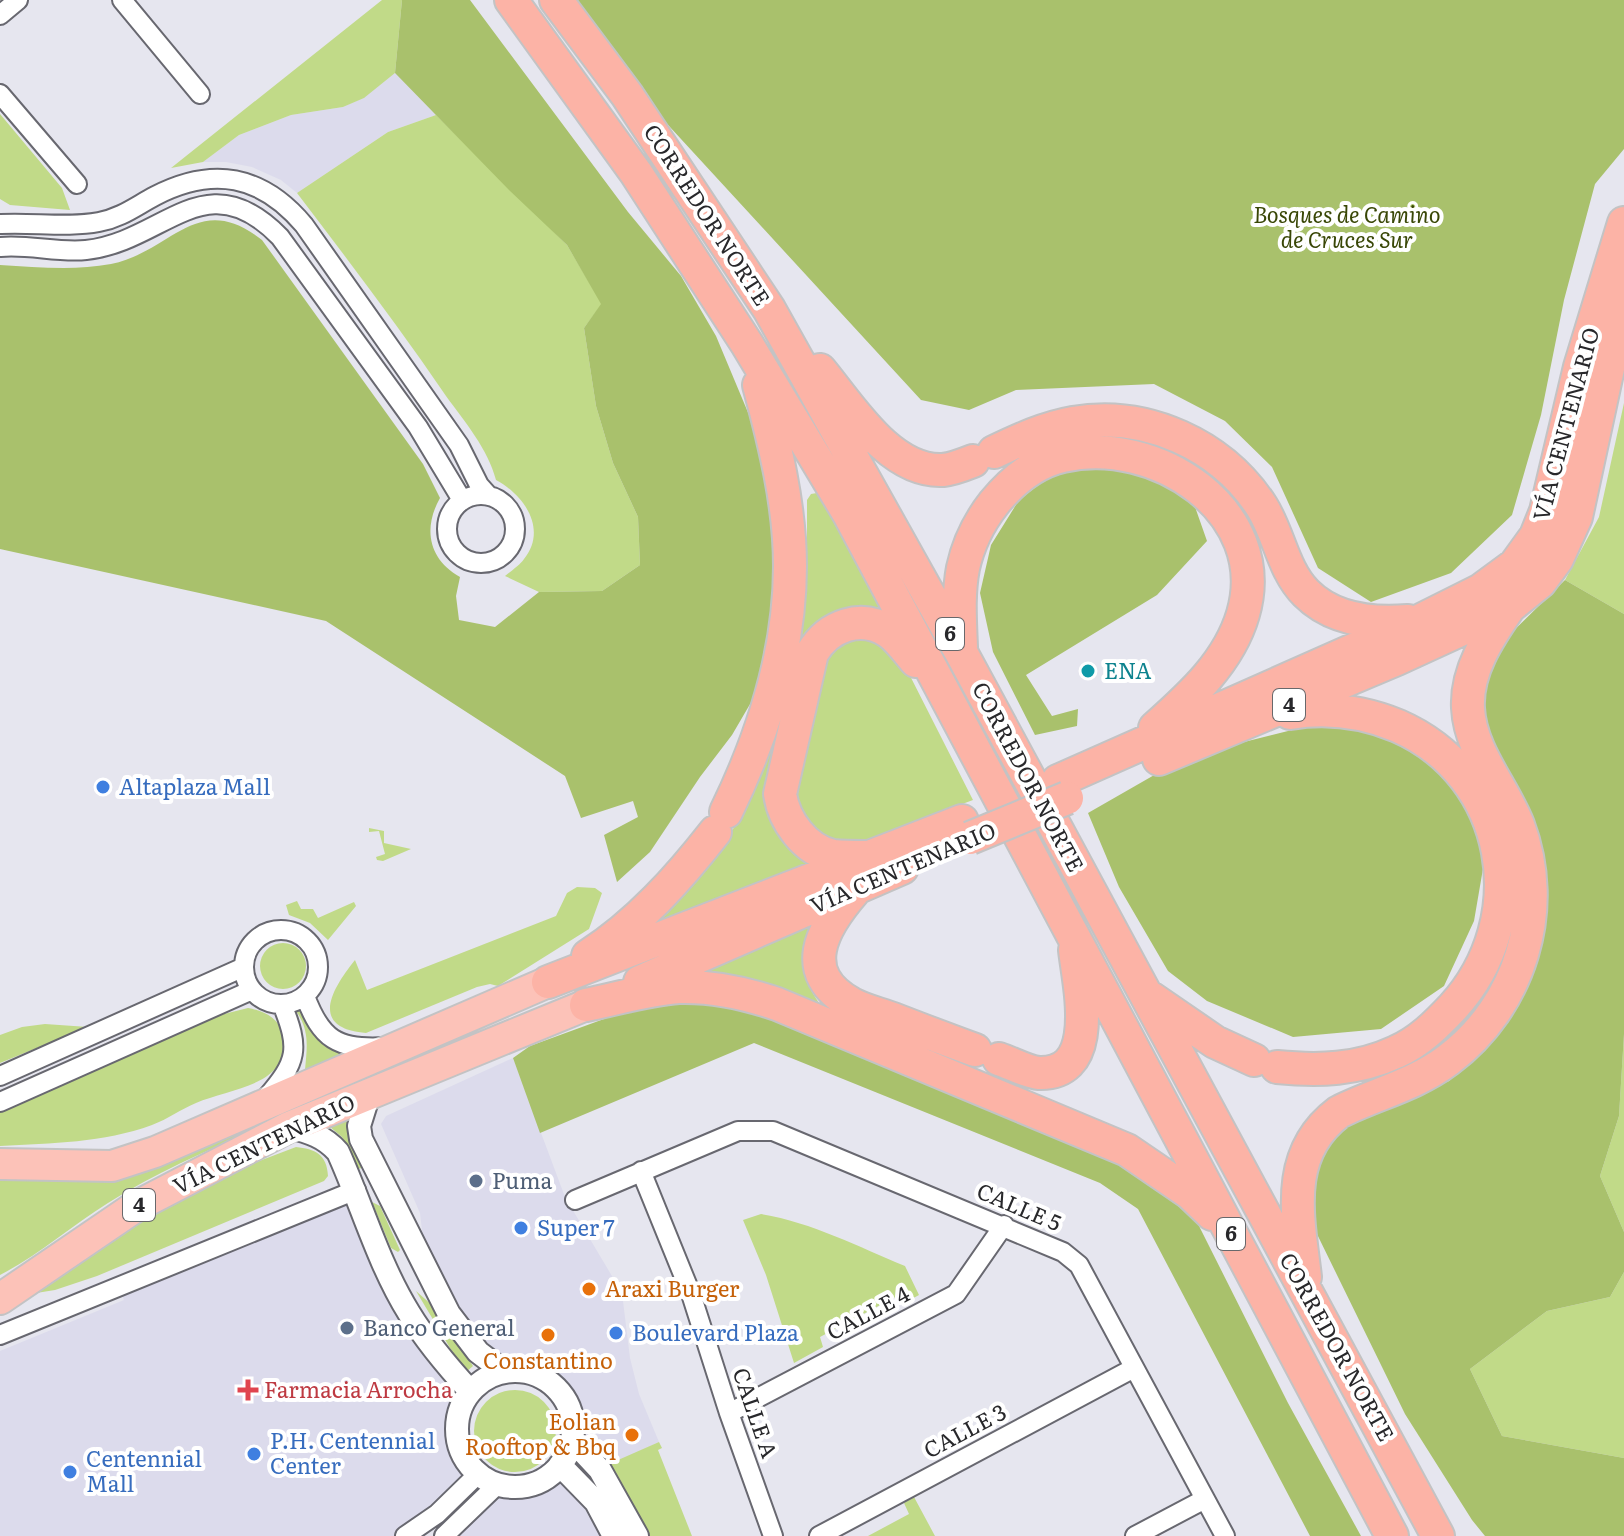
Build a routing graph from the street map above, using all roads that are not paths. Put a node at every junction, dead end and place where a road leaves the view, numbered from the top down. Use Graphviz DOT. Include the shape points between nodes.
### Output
graph roads {
  1 [pos="18,0"];
  2 [pos="122,0"];
  3 [pos="511,0"];
  4 [pos="556,0"];
  5 [pos="0,15"];
  6 [pos="0,94"];
  7 [pos="200,94"];
  8 [pos="77,184"];
  9 [pos="1624,223"];
  10 [pos="0,224"];
  11 [pos="0,247"];
  12 [pos="1624,294"];
  13 [pos="769,309"];
  14 [pos="371,320"];
  15 [pos="351,335"];
  16 [pos="747,344"];
  17 [pos="488,495"];
  18 [pos="462,500"];
  19 [pos="1508,608"];
  20 [pos="1419,621"];
  21 [pos="962,654"];
  22 [pos="943,689"];
  23 [pos="1252,720"];
  24 [pos="1133,747"];
  25 [pos="1062,789"];
  26 [pos="966,830"];
  27 [pos="873,857"];
  28 [pos="858,887"];
  29 [pos="1072,931"];
  30 [pos="244,967"];
  31 [pos="548,982"];
  32 [pos="252,990"];
  33 [pos="1145,993"];
  34 [pos="305,996"];
  35 [pos="282,1004"];
  36 [pos="586,1005"];
  37 [pos="400,1046"];
  38 [pos="0,1076"];
  39 [pos="369,1094"];
  40 [pos="0,1102"];
  41 [pos="258,1108"];
  42 [pos="289,1127"];
  43 [pos="0,1164"];
  44 [pos="112,1166"];
  45 [pos="641,1171"];
  46 [pos="0,1173"];
  47 [pos="356,1190"];
  48 [pos="575,1200"];
  49 [pos="403,1224"];
  50 [pos="1004,1225"];
  51 [pos="1227,1228"];
  52 [pos="384,1262"];
  53 [pos="50,1266"];
  54 [pos="433,1284"];
  55 [pos="0,1286"];
  56 [pos="1306,1292"];
  57 [pos="0,1299"];
  58 [pos="0,1335"];
  59 [pos="1134,1368"];
  60 [pos="503,1371"];
  61 [pos="470,1391"];
  62 [pos="729,1413"];
  63 [pos="572,1440"];
  64 [pos="560,1465"];
  65 [pos="488,1479"];
  66 [pos="1205,1499"];
  67 [pos="1437,1529"];
  68 [pos="405,1536"];
  69 [pos="444,1536"];
  70 [pos="614,1536"];
  71 [pos="637,1536"];
  72 [pos="773,1536"];
  73 [pos="819,1536"];
  74 [pos="1135,1536"];
  75 [pos="1225,1536"];
  76 [pos="1392,1536"];
  1 -- 5 [label="street"];
  2 -- 7 [label="street"];
  3 -- 16 [label="highway, CORREDOR NORTE / 6" via="636,173"];
  4 -- 13 [label="highway, CORREDOR NORTE / 6" via="627,95"];
  6 -- 8 [label="street"];
  9 -- 20 [label="highway, VÍA CENTENARIO / 4" via="1536,536 1498,580"];
  10 -- 14 [label="street" via="100,222 123,216 180,183 236,179 287,204"];
  11 -- 15 [label="street" via="84,251 142,233 188,208 211,203 237,207 263,220 280,237"];
  12 -- 19 [label="highway, VÍA CENTENARIO / 4" via="1576,517 1550,570"];
  13 -- 20 [label="highway" via="877,439 910,465 943,470 1089,420 1127,422 1178,436 1207,450 1250,490 1273,525 1288,567 1322,606 1369,622"];
  13 -- 21 [label="highway, CORREDOR NORTE / 6"];
  14 -- 15 [label="street"];
  14 -- 17 [label="street"];
  15 -- 18 [label="street" via="418,427"];
  16 -- 22 [label="highway, CORREDOR NORTE / 6" via="849,514"];
  16 -- 31 [label="highway" via="775,445 786,511 790,566 778,670 745,772 720,822 683,872 637,916"];
  17 -- 18 [label="street"];
  17 -- 18 [label="street" via="507,506 516,527 510,548 493,562 470,563 448,540 448,518"];
  19 -- 23 [label="highway, VÍA CENTENARIO / 4"];
  19 -- 56 [label="highway" via="1480,654 1468,710 1475,738 1525,847 1530,910 1521,958 1501,1002 1463,1048 1429,1073 1339,1112 1309,1144 1297,1200"];
  20 -- 24 [label="highway, VÍA CENTENARIO / 4"];
  21 -- 24 [label="highway" via="963,568 977,529 1002,494 1032,469 1064,456 1107,452 1165,467 1214,501 1233,526 1245,558 1245,601 1229,646 1208,677"];
  21 -- 33 [label="highway, CORREDOR NORTE / 6"];
  22 -- 27 [label="highway" via="890,633 870,624 853,623 830,632 812,653 780,794 783,809 816,848 831,855"];
  22 -- 29 [label="highway, CORREDOR NORTE / 6"];
  23 -- 25 [label="highway, VÍA CENTENARIO / 4"];
  23 -- 33 [label="highway" via="1346,712 1387,722 1425,740 1464,773 1488,816 1500,862 1499,910 1487,955 1462,997 1432,1029 1373,1061 1329,1070 1265,1064 1215,1042"];
  24 -- 25 [label="highway, VÍA CENTENARIO / 4"];
  25 -- 26 [label="highway, VÍA CENTENARIO / 4, bridge"];
  26 -- 27 [label="highway, VÍA CENTENARIO / 4"];
  26 -- 28 [label="highway, VÍA CENTENARIO / 4"];
  27 -- 31 [label="highway, VÍA CENTENARIO / 4"];
  28 -- 29 [label="highway" via="832,916 819,947 820,970 830,986 852,1004 1038,1073 1057,1071 1072,1059 1081,1041"];
  28 -- 36 [label="highway, VÍA CENTENARIO / 4"];
  29 -- 51 [label="highway, CORREDOR NORTE / 6"];
  30 -- 32 [label="street"];
  30 -- 34 [label="street" via="249,949 263,935 296,933 307,940 318,962 318,975"];
  30 -- 38 [label="street"];
  31 -- 37 [label="highway, VÍA CENTENARIO / 4"];
  32 -- 35 [label="street"];
  32 -- 40 [label="street"];
  33 -- 56 [label="highway, CORREDOR NORTE / 6"];
  34 -- 35 [label="street"];
  34 -- 37 [label="street" via="317,1024 333,1040 355,1046"];
  35 -- 41 [label="street" via="295,1048 284,1075"];
  36 -- 39 [label="highway, VÍA CENTENARIO / 4"];
  36 -- 51 [label="highway" via="676,987 715,988 777,1004 1127,1150 1190,1193"];
  37 -- 41 [label="highway, VÍA CENTENARIO / 4"];
  39 -- 42 [label="highway, VÍA CENTENARIO / 4"];
  39 -- 49 [label="street" via="359,1126 361,1139"];
  41 -- 44 [label="highway, VÍA CENTENARIO / 4"];
  42 -- 47 [label="street" via="329,1142"];
  42 -- 53 [label="highway, VÍA CENTENARIO / 4" via="135,1207"];
  43 -- 44 [label="highway, VÍA CENTENARIO / 4"];
  44 -- 46 [label="highway"];
  45 -- 48 [label="street"];
  45 -- 50 [label="street, CALLE 5" via="738,1131 773,1131"];
  45 -- 62 [label="street, CALLE A" via="691,1294"];
  47 -- 49 [label="street" via="369,1191"];
  47 -- 52 [label="street"];
  47 -- 58 [label="street"];
  49 -- 54 [label="street"];
  50 -- 59 [label="street, CALLE 5" via="1079,1265"];
  50 -- 62 [label="street, CALLE 4" via="956,1294"];
  51 -- 76 [label="highway, CORREDOR NORTE / 6"];
  52 -- 54 [label="street" via="403,1262"];
  52 -- 61 [label="street" via="408,1312"];
  53 -- 55 [label="highway"];
  53 -- 57 [label="highway, VÍA CENTENARIO / 4"];
  54 -- 60 [label="street" via="464,1336"];
  56 -- 67 [label="highway, CORREDOR NORTE / 6"];
  59 -- 66 [label="street, CALLE 5"];
  59 -- 73 [label="street, CALLE 3"];
  60 -- 61 [label="street"];
  60 -- 63 [label="street" via="522,1370 557,1388 573,1419"];
  61 -- 65 [label="street" via="457,1426 459,1445 466,1460"];
  62 -- 72 [label="street, CALLE A"];
  63 -- 64 [label="street"];
  63 -- 71 [label="street" via="600,1470"];
  64 -- 65 [label="street" via="533,1484 515,1487"];
  64 -- 70 [label="street" via="596,1502"];
  65 -- 68 [label="street"];
  65 -- 69 [label="street"];
  66 -- 74 [label="street"];
  66 -- 75 [label="street, CALLE 5"];
}
